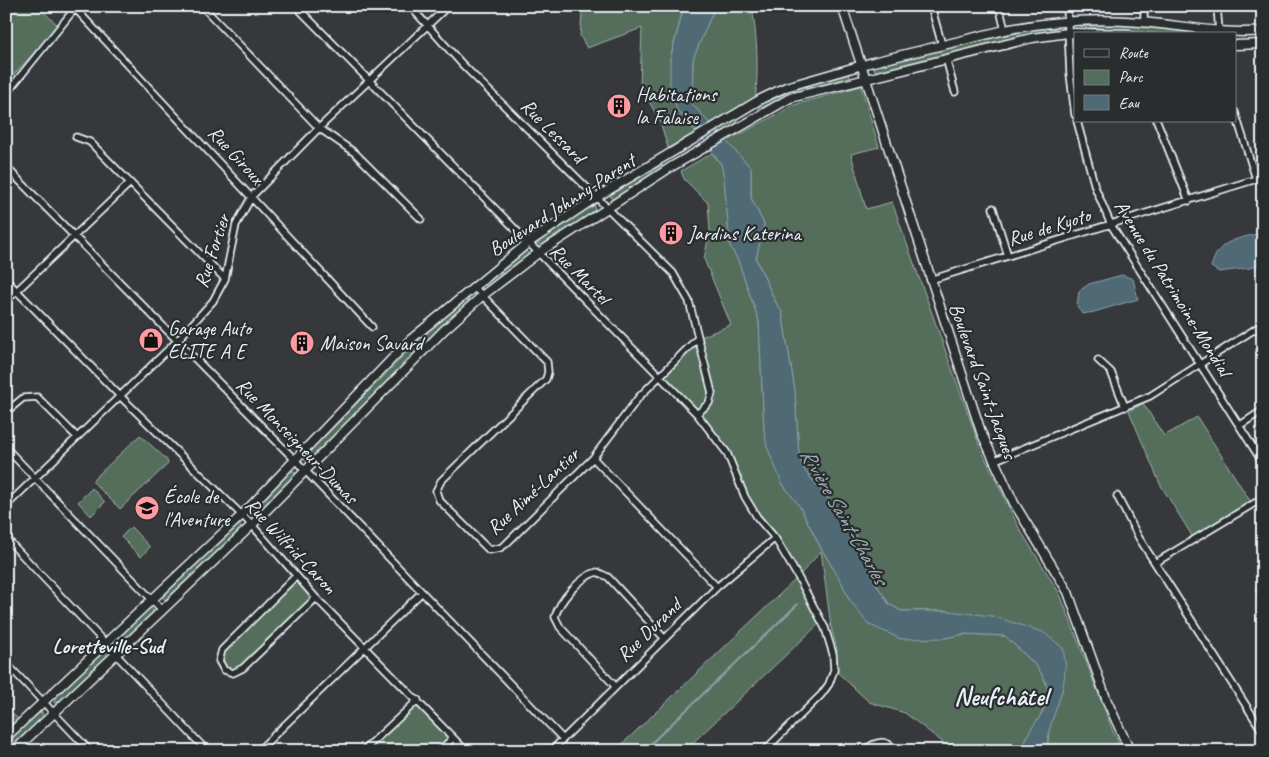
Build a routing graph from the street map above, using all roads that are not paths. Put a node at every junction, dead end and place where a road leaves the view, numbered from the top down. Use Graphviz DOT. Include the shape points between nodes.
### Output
graph roads {
  1 [pos="202,6"];
  2 [pos="296,6"];
  3 [pos="410,6"];
  4 [pos="448,6"];
  5 [pos="842,6"];
  6 [pos="931,6"];
  7 [pos="1000,6"];
  8 [pos="1067,6"];
  9 [pos="1144,6"];
  10 [pos="1218,6"];
  11 [pos="75,7"];
  12 [pos="1068,21"];
  13 [pos="1144,22"];
  14 [pos="429,25"];
  15 [pos="1005,30"];
  16 [pos="1263,31"];
  17 [pos="1219,32"];
  18 [pos="1068,33"];
  19 [pos="1074,33"];
  20 [pos="1263,44"];
  21 [pos="942,45"];
  22 [pos="1236,45"];
  23 [pos="946,58"];
  24 [pos="860,66"];
  25 [pos="864,78"];
  26 [pos="369,81"];
  27 [pos="956,92"];
  28 [pos="6,94"];
  29 [pos="1074,107"];
  30 [pos="1236,115"];
  31 [pos="1077,122"];
  32 [pos="1157,122"];
  33 [pos="319,128"];
  34 [pos="76,137"];
  35 [pos="6,167"];
  36 [pos="1260,178"];
  37 [pos="130,183"];
  38 [pos="252,196"];
  39 [pos="597,197"];
  40 [pos="1189,201"];
  41 [pos="609,207"];
  42 [pos="993,208"];
  43 [pos="421,220"];
  44 [pos="1111,225"];
  45 [pos="74,237"];
  46 [pos="528,243"];
  47 [pos="537,254"];
  48 [pos="1008,256"];
  49 [pos="225,279"];
  50 [pos="6,280"];
  51 [pos="930,280"];
  52 [pos="473,286"];
  53 [pos="17,291"];
  54 [pos="482,296"];
  55 [pos="6,301"];
  56 [pos="1263,324"];
  57 [pos="372,327"];
  58 [pos="698,338"];
  59 [pos="178,341"];
  60 [pos="1098,360"];
  61 [pos="1200,364"];
  62 [pos="658,376"];
  63 [pos="120,396"];
  64 [pos="1125,407"];
  65 [pos="1263,410"];
  66 [pos="6,412"];
  67 [pos="697,414"];
  68 [pos="1239,426"];
  69 [pos="77,438"];
  70 [pos="6,448"];
  71 [pos="593,458"];
  72 [pos="296,461"];
  73 [pos="993,461"];
  74 [pos="1263,463"];
  75 [pos="305,471"];
  76 [pos="35,478"];
  77 [pos="1118,496"];
  78 [pos="1263,498"];
  79 [pos="6,506"];
  80 [pos="242,514"];
  81 [pos="252,525"];
  82 [pos="6,538"];
  83 [pos="775,538"];
  84 [pos="1155,563"];
  85 [pos="296,576"];
  86 [pos="1263,583"];
  87 [pos="717,587"];
  88 [pos="421,593"];
  89 [pos="316,598"];
  90 [pos="1263,599"];
  91 [pos="152,600"];
  92 [pos="162,610"];
  93 [pos="664,638"];
  94 [pos="107,643"];
  95 [pos="366,647"];
  96 [pos="116,653"];
  97 [pos="6,663"];
  98 [pos="615,686"];
  99 [pos="418,700"];
  100 [pos="44,703"];
  101 [pos="54,713"];
  102 [pos="1263,732"];
  103 [pos="6,737"];
  104 [pos="453,738"];
  105 [pos="563,739"];
  106 [pos="14,751"];
  107 [pos="90,751"];
  108 [pos="207,751"];
  109 [pos="258,751"];
  110 [pos="362,751"];
  111 [pos="439,751"];
  112 [pos="466,751"];
  113 [pos="551,751"];
  114 [pos="764,751"];
  115 [pos="864,751"];
  116 [pos="897,751"];
  117 [pos="1130,751"];
  1 -- 33 [label="street"];
  2 -- 26 [label="street, Rue Martel"];
  3 -- 14 [label="street, Rue Lessard"];
  4 -- 14 [label="street, Rue Fortier"];
  5 -- 24 [label="street, Boulevard Saint-Jacques"];
  6 -- 21 [label="street"];
  7 -- 15 [label="street"];
  8 -- 12 [label="street"];
  9 -- 13 [label="street"];
  10 -- 17 [label="street"];
  11 -- 28 [label="street"];
  11 -- 38 [label="street, Rue Giroux"];
  12 -- 13 [label="street, Boulevard Johnny-Parent"];
  12 -- 15 [label="street, Boulevard Johnny-Parent"];
  12 -- 18 [label="street"];
  13 -- 17 [label="street, Boulevard Johnny-Parent"];
  14 -- 26 [label="street, Rue Fortier"];
  14 -- 39 [label="street, Rue Lessard" via="462,64"];
  15 -- 21 [label="street, Boulevard Johnny-Parent"];
  16 -- 17 [label="street, Boulevard Johnny-Parent"];
  18 -- 19 [label="street, Boulevard Johnny-Parent"];
  18 -- 23 [label="street, Boulevard Johnny-Parent" via="1009,42"];
  18 -- 29 [label="street"];
  20 -- 22 [label="street"];
  21 -- 24 [label="street, Boulevard Johnny-Parent"];
  23 -- 25 [label="street, Boulevard Johnny-Parent"];
  23 -- 27 [label="street"];
  24 -- 25 [label="street, Boulevard Saint-Jacques"];
  24 -- 39 [label="street, Boulevard Johnny-Parent" via="801,82 761,99"];
  25 -- 41 [label="street, Boulevard Johnny-Parent" via="798,95 766,110"];
  25 -- 51 [label="street, Boulevard Saint-Jacques"];
  26 -- 33 [label="street, Rue Fortier"];
  26 -- 46 [label="street, Rue Martel"];
  30 -- 36 [label="street"];
  31 -- 44 [label="street, Avenue du Patrimoine-Mondial" via="1095,187"];
  32 -- 40 [label="street"];
  33 -- 38 [label="street, Rue Fortier"];
  33 -- 43 [label="street" via="355,153"];
  34 -- 37 [label="street" via="90,142"];
  35 -- 45 [label="street, Rue Monseigneur-Dumas"];
  36 -- 40 [label="street, Rue de Kyoto"];
  37 -- 45 [label="street"];
  37 -- 49 [label="street"];
  38 -- 49 [label="street, Rue Fortier" via="234,232"];
  38 -- 57 [label="street, Rue Giroux"];
  39 -- 41 [label="street, Rue Lessard"];
  39 -- 46 [label="street, Boulevard Johnny-Parent"];
  40 -- 44 [label="street, Rue de Kyoto"];
  41 -- 47 [label="street, Boulevard Johnny-Parent"];
  41 -- 58 [label="street, Rue Lessard" via="673,273 689,301"];
  42 -- 48 [label="street"];
  44 -- 48 [label="street, Rue de Kyoto"];
  44 -- 61 [label="street, Avenue du Patrimoine-Mondial"];
  45 -- 53 [label="street"];
  45 -- 59 [label="street, Rue Monseigneur-Dumas"];
  46 -- 47 [label="street, Rue Martel"];
  46 -- 52 [label="street, Boulevard Johnny-Parent"];
  47 -- 54 [label="street, Boulevard Johnny-Parent"];
  47 -- 62 [label="street, Rue Martel"];
  48 -- 51 [label="street, Rue de Kyoto"];
  49 -- 59 [label="street, Rue Fortier" via="213,301"];
  50 -- 53 [label="street, Rue Wilfrid-Caron"];
  51 -- 73 [label="street, Boulevard Saint-Jacques"];
  52 -- 54 [label="street, Rue Aimé-Lantier"];
  52 -- 72 [label="street, Boulevard Johnny-Parent" via="410,340"];
  53 -- 55 [label="street"];
  53 -- 63 [label="street, Rue Wilfrid-Caron"];
  54 -- 71 [label="street, Rue Aimé-Lantier" via="546,362 548,376 441,481 436,491 439,500 485,547 496,550 506,544"];
  54 -- 75 [label="street, Boulevard Johnny-Parent" via="444,330"];
  56 -- 61 [label="street"];
  58 -- 62 [label="street, Rue Aimé-Lantier"];
  58 -- 67 [label="street, Rue Lessard" via="712,393 709,403"];
  59 -- 63 [label="street, Rue Fortier"];
  59 -- 72 [label="street, Rue Monseigneur-Dumas"];
  60 -- 64 [label="street" via="1111,372"];
  61 -- 64 [label="street" via="1150,396"];
  61 -- 68 [label="street, Avenue du Patrimoine-Mondial"];
  62 -- 67 [label="street, Rue Martel"];
  62 -- 71 [label="street, Rue Aimé-Lantier"];
  63 -- 69 [label="street, Rue Fortier"];
  63 -- 80 [label="street, Rue Wilfrid-Caron"];
  64 -- 73 [label="street"];
  65 -- 68 [label="street"];
  66 -- 69 [label="street" via="23,398 37,397"];
  67 -- 83 [label="street, Rue Martel" via="724,447 745,497"];
  68 -- 74 [label="street, Avenue du Patrimoine-Mondial"];
  69 -- 76 [label="street, Rue Fortier"];
  70 -- 76 [label="street"];
  71 -- 87 [label="street"];
  72 -- 75 [label="street, Rue Monseigneur-Dumas"];
  72 -- 80 [label="street, Boulevard Johnny-Parent"];
  73 -- 117 [label="street, Boulevard Saint-Jacques" via="1014,503 1068,592 1107,701"];
  75 -- 81 [label="street, Boulevard Johnny-Parent"];
  75 -- 88 [label="street, Rue Monseigneur-Dumas"];
  76 -- 79 [label="street, Rue Fortier"];
  76 -- 91 [label="street"];
  77 -- 84 [label="street"];
  78 -- 84 [label="street"];
  80 -- 81 [label="street, Rue Wilfrid-Caron"];
  80 -- 91 [label="street, Boulevard Johnny-Parent"];
  81 -- 85 [label="street, Rue Wilfrid-Caron"];
  81 -- 92 [label="street, Boulevard Johnny-Parent"];
  82 -- 94 [label="street"];
  83 -- 87 [label="street, Rue Durand"];
  83 -- 114 [label="street, Rue Martel" via="826,628 834,670 821,695"];
  84 -- 102 [label="street"];
  85 -- 89 [label="street, Rue Wilfrid-Caron"];
  85 -- 89 [label="street" via="222,650 219,661 224,670 233,673 243,668"];
  86 -- 90 [label="street" via="1260,590"];
  87 -- 93 [label="street, Rue Durand"];
  88 -- 95 [label="street"];
  88 -- 105 [label="street, Rue Monseigneur-Dumas"];
  89 -- 95 [label="street, Rue Wilfrid-Caron"];
  91 -- 92 [label="street"];
  91 -- 94 [label="street, Boulevard Johnny-Parent"];
  92 -- 96 [label="street, Boulevard Johnny-Parent"];
  93 -- 98 [label="street, Rue Durand"];
  93 -- 98 [label="street" via="608,577 597,572 585,578 559,606 555,617 560,627"];
  94 -- 96 [label="street"];
  94 -- 100 [label="street, Boulevard Johnny-Parent"];
  95 -- 99 [label="street, Rue Wilfrid-Caron"];
  95 -- 109 [label="street"];
  96 -- 101 [label="street, Boulevard Johnny-Parent"];
  96 -- 108 [label="street"];
  97 -- 100 [label="street"];
  98 -- 105 [label="street, Rue Durand"];
  99 -- 104 [label="street, Rue Wilfrid-Caron"];
  99 -- 110 [label="street"];
  100 -- 101 [label="street"];
  100 -- 103 [label="street, Boulevard Johnny-Parent"];
  101 -- 106 [label="street, Boulevard Johnny-Parent"];
  101 -- 107 [label="street"];
  104 -- 111 [label="street"];
  104 -- 112 [label="street, Rue Wilfrid-Caron"];
  105 -- 113 [label="street, Rue Durand"];
  115 -- 116 [label="street" via="881,741 891,744"];
}
